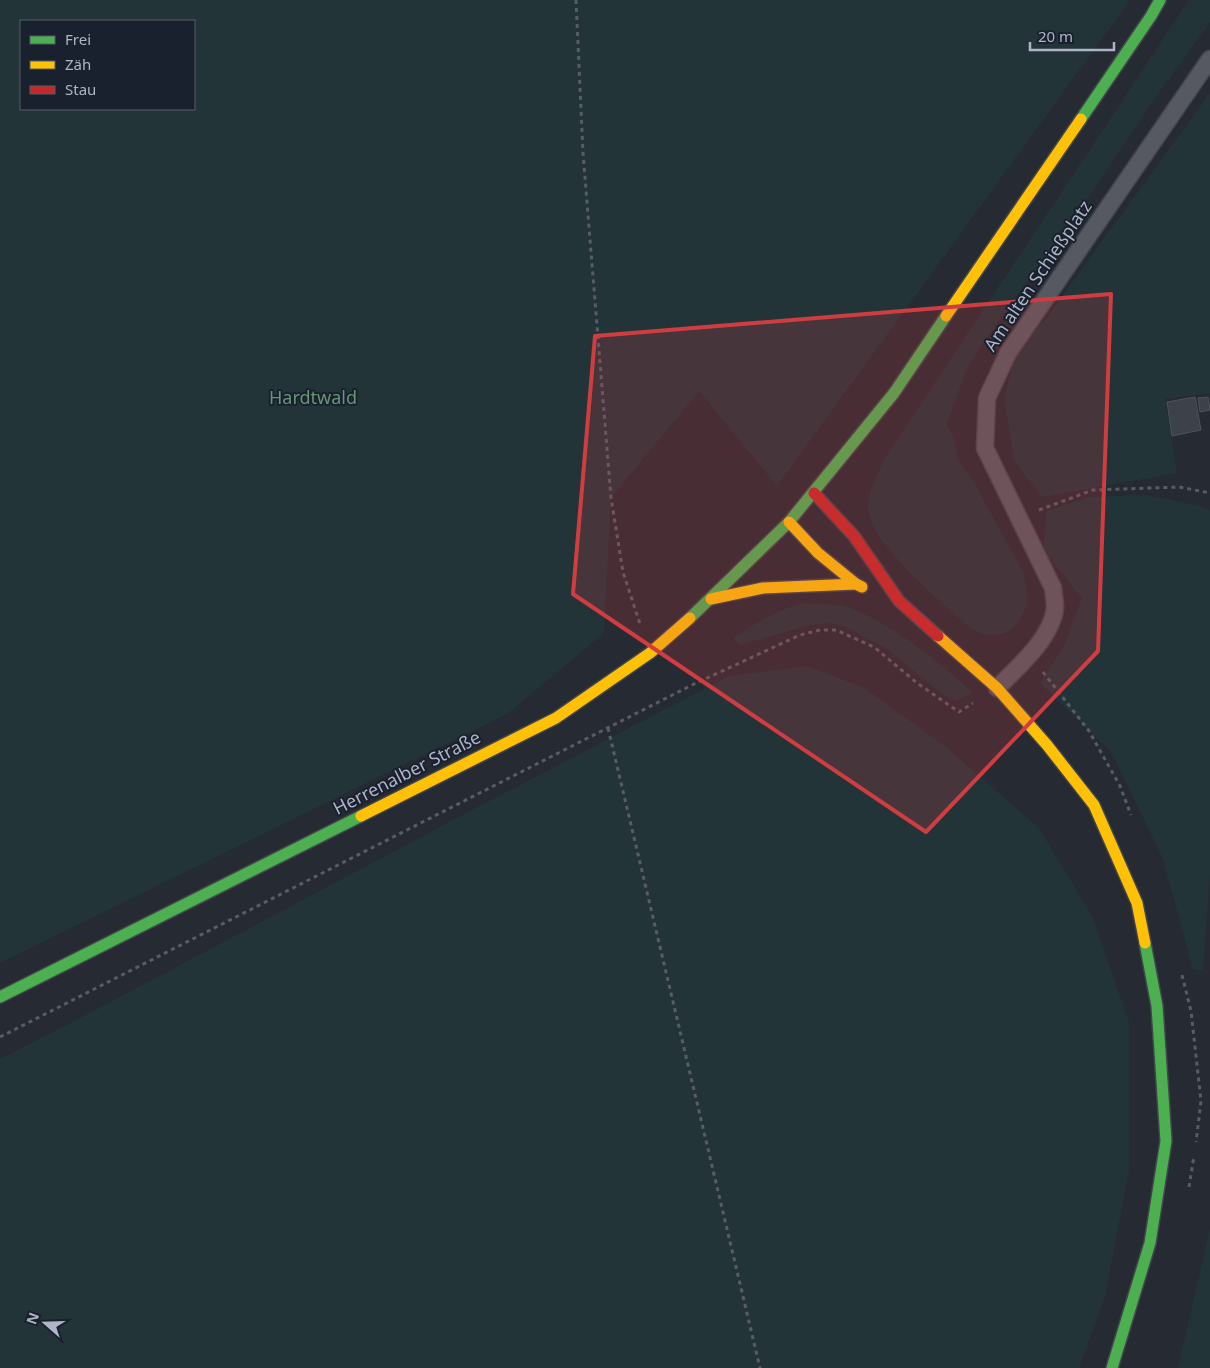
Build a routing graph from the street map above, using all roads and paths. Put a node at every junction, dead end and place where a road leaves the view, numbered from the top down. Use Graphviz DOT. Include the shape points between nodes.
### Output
graph roads {
  1 [pos="576,0"];
  2 [pos="1160,0"];
  3 [pos="1166,0"];
  4 [pos="1151,16"];
  5 [pos="1210,59"];
  6 [pos="814,493"];
  7 [pos="1210,493"];
  8 [pos="1020,518"];
  9 [pos="789,522"];
  10 [pos="856,584"];
  11 [pos="711,599"];
  12 [pos="899,601"];
  13 [pos="650,653"];
  14 [pos="997,688"];
  15 [pos="608,728"];
  16 [pos="0,997"];
  17 [pos="0,1037"];
  18 [pos="760,1368"];
  19 [pos="1112,1368"];
  1 -- 13 [label="path" via="582,153 611,498 623,572"];
  2 -- 4 [label="main road"];
  3 -- 4 [label="main road"];
  4 -- 6 [label="main road, Herrenalber Straße" via="894,393"];
  5 -- 8 [label="lane, Am alten Schießplatz" via="1008,353 987,398 985,448"];
  6 -- 9 [label="main road, Herrenalber Straße"];
  6 -- 12 [label="main road" via="854,536"];
  7 -- 8 [label="path" via="1179,487 1093,490"];
  8 -- 14 [label="lane, Am alten Schießplatz" via="1053,588 1055,608 1047,631 1030,656"];
  9 -- 10 [label="main road" via="818,553"];
  9 -- 11 [label="main road, Herrenalber Straße"];
  10 -- 11 [label="main road" via="764,588"];
  10 -- 12 [label="main road"];
  11 -- 13 [label="main road, Herrenalber Straße"];
  12 -- 14 [label="main road"];
  13 -- 16 [label="main road, Herrenalber Straße" via="556,718"];
  14 -- 15 [label="path" via="959,712 874,647 836,630 820,630 800,635 745,659"];
  14 -- 19 [label="main road" via="1094,805 1137,903 1157,1006 1166,1141 1150,1243"];
  15 -- 17 [label="path"];
  15 -- 18 [label="path"];
}
